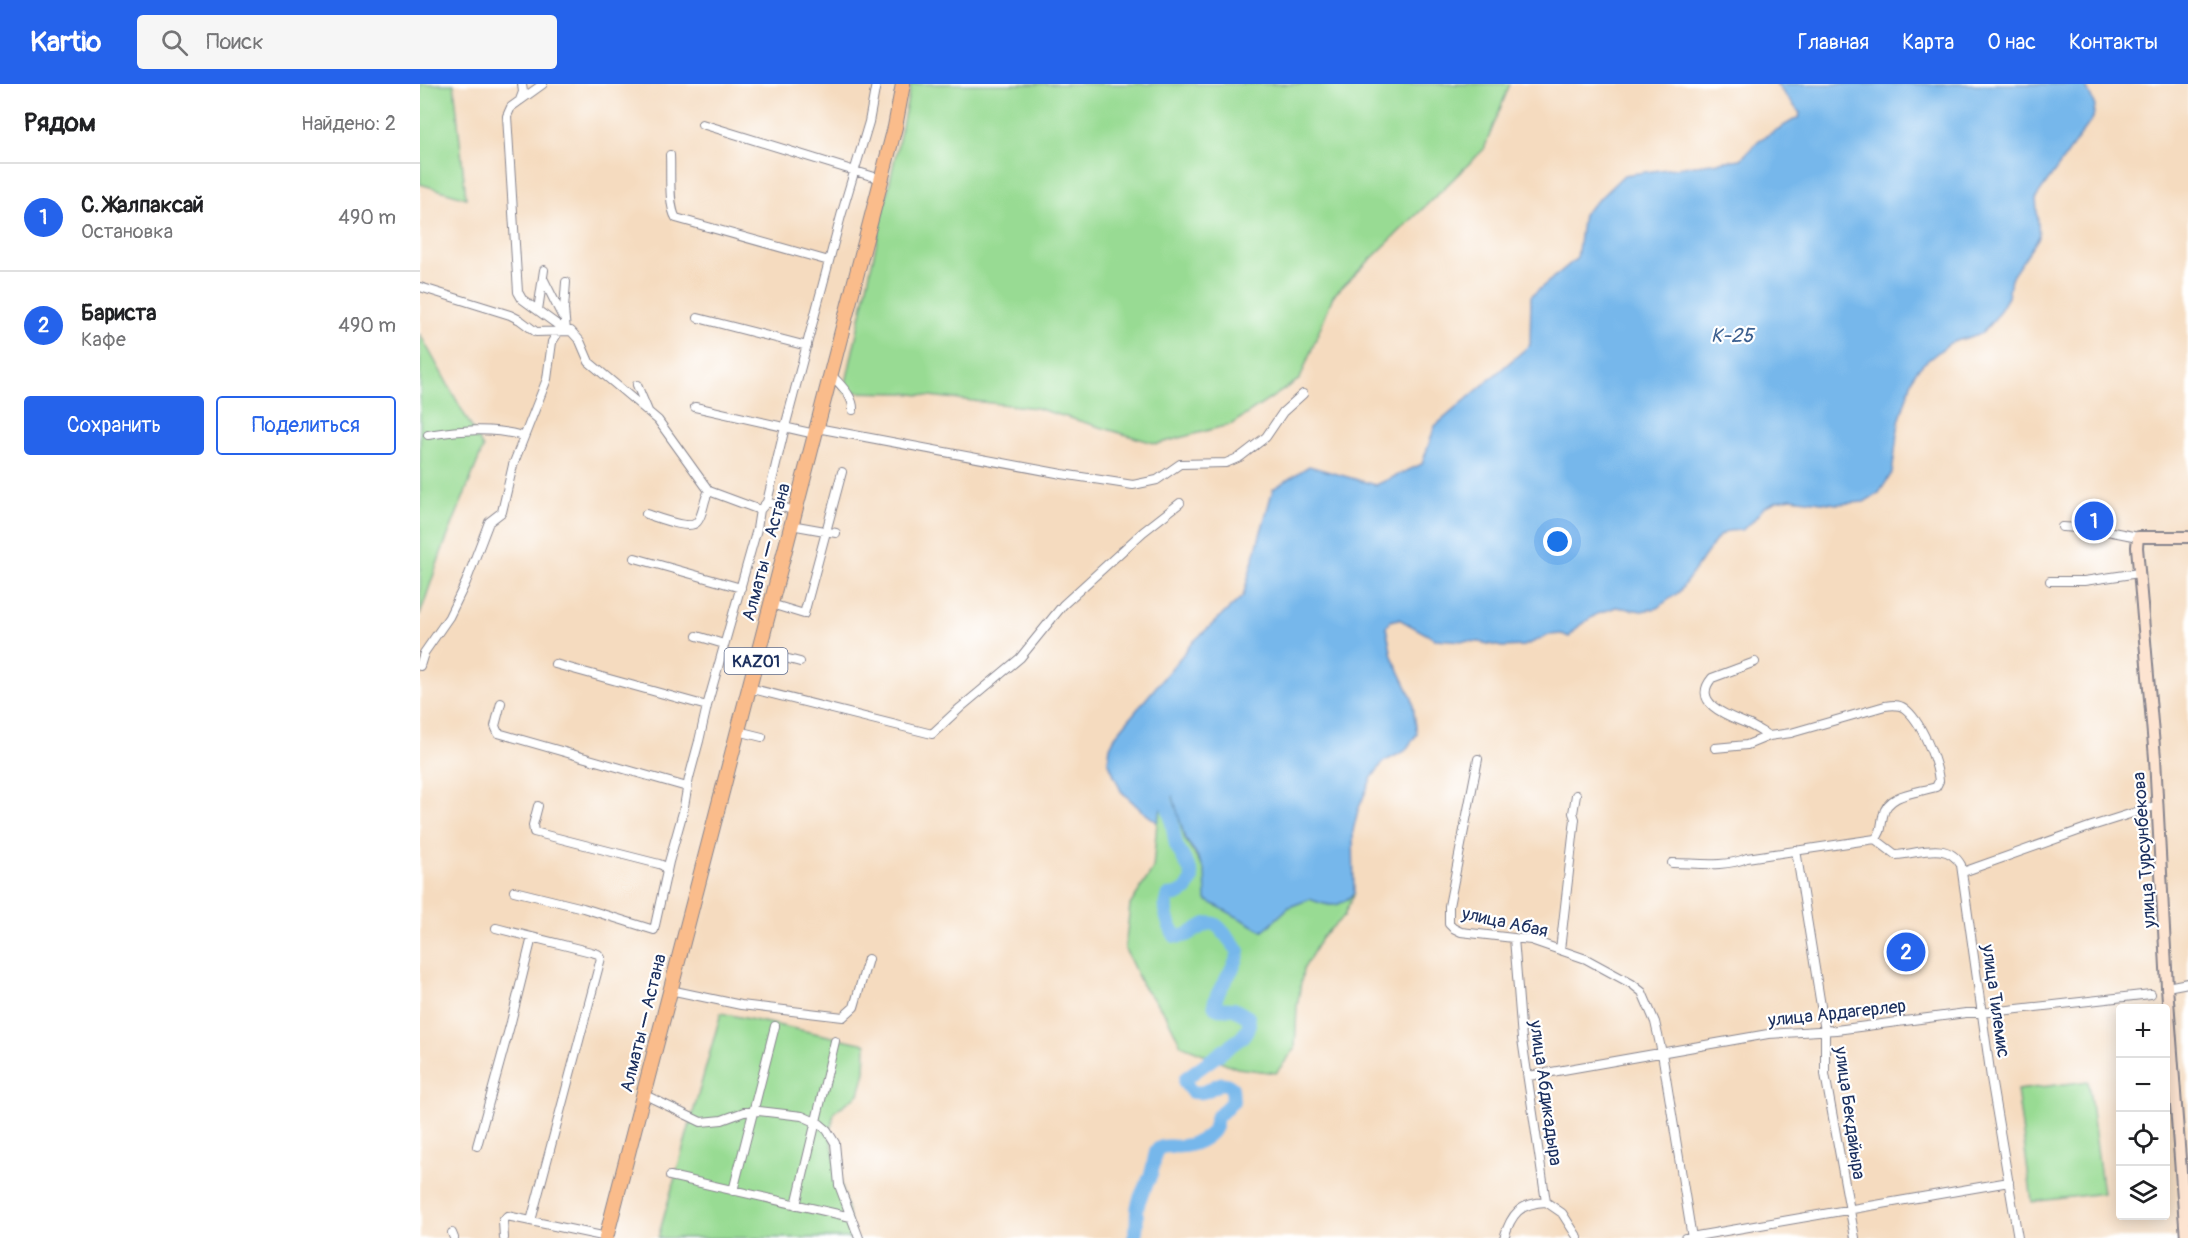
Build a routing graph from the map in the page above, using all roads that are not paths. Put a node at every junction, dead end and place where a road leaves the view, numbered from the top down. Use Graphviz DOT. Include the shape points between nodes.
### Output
graph roads {
  1 [pos="522,84"];
  2 [pos="543,84"];
  3 [pos="876,84"];
  4 [pos="903,84"];
  5 [pos="520,100"];
  6 [pos="702,124"];
  7 [pos="670,156"];
  8 [pos="854,171"];
  9 [pos="881,179"];
  10 [pos="829,261"];
  11 [pos="544,270"];
  12 [pos="544,280"];
  13 [pos="566,282"];
  14 [pos="420,287"];
  15 [pos="538,310"];
  16 [pos="698,318"];
  17 [pos="564,320"];
  18 [pos="562,331"];
  19 [pos="807,346"];
  20 [pos="831,374"];
  21 [pos="637,385"];
  22 [pos="1303,394"];
  23 [pos="695,407"];
  24 [pos="853,410"];
  25 [pos="648,411"];
  26 [pos="785,427"];
  27 [pos="816,431"];
  28 [pos="428,435"];
  29 [pos="523,436"];
  30 [pos="842,472"];
  31 [pos="709,491"];
  32 [pos="768,502"];
  33 [pos="1180,503"];
  34 [pos="760,510"];
  35 [pos="795,511"];
  36 [pos="646,514"];
  37 [pos="791,525"];
  38 [pos="2062,527"];
  39 [pos="827,531"];
  40 [pos="836,533"];
  41 [pos="2138,537"];
  42 [pos="2188,537"];
  43 [pos="635,558"];
  44 [pos="2139,573"];
  45 [pos="2050,581"];
  46 [pos="741,588"];
  47 [pos="771,604"];
  48 [pos="697,636"];
  49 [pos="724,644"];
  50 [pos="758,651"];
  51 [pos="800,662"];
  52 [pos="1755,662"];
  53 [pos="555,664"];
  54 [pos="420,666"];
  55 [pos="749,688"];
  56 [pos="501,703"];
  57 [pos="707,706"];
  58 [pos="738,731"];
  59 [pos="1769,736"];
  60 [pos="762,737"];
  61 [pos="1715,748"];
  62 [pos="1478,759"];
  63 [pos="687,787"];
  64 [pos="1576,795"];
  65 [pos="2158,805"];
  66 [pos="538,806"];
  67 [pos="1875,839"];
  68 [pos="1796,850"];
  69 [pos="1672,863"];
  70 [pos="667,872"];
  71 [pos="1963,872"];
  72 [pos="514,891"];
  73 [pos="496,928"];
  74 [pos="532,937"];
  75 [pos="1514,938"];
  76 [pos="1560,950"];
  77 [pos="868,959"];
  78 [pos="2188,983"];
  79 [pos="2168,987"];
  80 [pos="670,990"];
  81 [pos="2151,994"];
  82 [pos="1982,1012"];
  83 [pos="775,1026"];
  84 [pos="1824,1031"];
  85 [pos="835,1041"];
  86 [pos="1662,1053"];
  87 [pos="1529,1076"];
  88 [pos="643,1094"];
  89 [pos="752,1112"];
  90 [pos="815,1121"];
  91 [pos="477,1146"];
  92 [pos="670,1176"];
  93 [pos="2008,1182"];
  94 [pos="733,1191"];
  95 [pos="1546,1202"];
  96 [pos="796,1205"];
  97 [pos="1850,1209"];
  98 [pos="852,1217"];
  99 [pos="531,1221"];
  100 [pos="607,1237"];
  101 [pos="504,1238"];
  102 [pos="858,1238"];
  103 [pos="1504,1238"];
  104 [pos="1578,1238"];
  105 [pos="1690,1238"];
  106 [pos="1855,1238"];
  107 [pos="2018,1238"];
  108 [pos="2186,1238"];
  1 -- 5 [label="street"];
  2 -- 5 [label="street"];
  3 -- 8 [label="street"];
  4 -- 9 [label="highway, Алматы — Астана / KАZ01"];
  5 -- 15 [label="street" via="507,116 518,292"];
  6 -- 8 [label="street"];
  7 -- 10 [label="street" via="676,218"];
  8 -- 9 [label="street"];
  8 -- 10 [label="street"];
  9 -- 20 [label="highway, Алматы — Астана / KАZ01"];
  10 -- 19 [label="street"];
  11 -- 12 [label="street"];
  12 -- 15 [label="street"];
  12 -- 17 [label="street"];
  13 -- 17 [label="street"];
  14 -- 18 [label="street" via="510,315 536,332"];
  15 -- 18 [label="street"];
  16 -- 19 [label="street"];
  17 -- 18 [label="street"];
  18 -- 25 [label="street" via="574,333 589,362"];
  18 -- 29 [label="street" via="552,342 547,380"];
  19 -- 26 [label="street"];
  20 -- 24 [label="street" via="854,404"];
  20 -- 27 [label="highway, Алматы — Астана / KАZ01"];
  21 -- 25 [label="street"];
  22 -- 27 [label="street" via="1283,412 1266,437 1240,458 1226,463 1180,464 1157,480 1133,485"];
  23 -- 26 [label="street"];
  25 -- 31 [label="street" via="665,428"];
  26 -- 27 [label="street"];
  26 -- 32 [label="street"];
  27 -- 35 [label="highway, Алматы — Астана / KАZ01"];
  28 -- 29 [label="street" via="477,430"];
  29 -- 54 [label="street" via="502,512 489,522 466,582"];
  30 -- 39 [label="street"];
  31 -- 34 [label="street"];
  31 -- 36 [label="street" via="698,522 693,525"];
  32 -- 34 [label="street"];
  32 -- 35 [label="street"];
  33 -- 55 [label="street" via="1064,605 1020,658 932,734"];
  34 -- 46 [label="street"];
  35 -- 37 [label="highway, Алматы — Астана / KАZ01"];
  37 -- 39 [label="street"];
  37 -- 47 [label="highway, Алматы — Астана / KАZ01"];
  38 -- 41 [label="street"];
  39 -- 40 [label="street"];
  39 -- 47 [label="street" via="804,614"];
  41 -- 42 [label="street"];
  41 -- 44 [label="street, улица Турсунбекова"];
  43 -- 46 [label="street"];
  44 -- 45 [label="street" via="2084,581"];
  44 -- 65 [label="street, улица Турсунбекова"];
  46 -- 49 [label="street"];
  47 -- 50 [label="highway, Алматы — Астана / KАZ01"];
  48 -- 49 [label="street"];
  49 -- 57 [label="street"];
  50 -- 51 [label="street"];
  50 -- 55 [label="highway, Алматы — Астана / KАZ01"];
  52 -- 59 [label="street" via="1712,678 1707,694 1719,712"];
  53 -- 57 [label="street"];
  55 -- 58 [label="highway, Алматы — Астана / KАZ01"];
  56 -- 63 [label="street" via="495,728 498,733"];
  57 -- 63 [label="street"];
  58 -- 60 [label="street"];
  58 -- 80 [label="highway, Алматы — Астана / KАZ01"];
  59 -- 61 [label="street" via="1738,747"];
  59 -- 67 [label="street" via="1886,706 1904,708 1924,737 1939,781 1936,787 1891,801"];
  62 -- 75 [label="street, улица Абая" via="1448,920 1461,932"];
  63 -- 70 [label="street" via="684,813"];
  64 -- 76 [label="street"];
  65 -- 71 [label="street"];
  65 -- 79 [label="street, улица Турсунбекова"];
  66 -- 70 [label="street" via="532,825 534,832 659,864"];
  67 -- 68 [label="street"];
  67 -- 71 [label="street" via="1896,855 1946,850 1959,860"];
  68 -- 69 [label="street" via="1736,863"];
  68 -- 84 [label="street, улица Бекдайыра"];
  70 -- 72 [label="street" via="654,930"];
  71 -- 82 [label="street, улица Тилемис"];
  73 -- 74 [label="street"];
  74 -- 91 [label="street"];
  74 -- 99 [label="street" via="598,954 601,962"];
  75 -- 76 [label="street, улица Абая"];
  75 -- 87 [label="street, улица Абдикадыра"];
  76 -- 86 [label="street, улица Абая" via="1606,969 1642,992"];
  77 -- 80 [label="street" via="854,1007 843,1017 741,1005"];
  78 -- 79 [label="street"];
  79 -- 108 [label="street, улица Турсунбекова"];
  80 -- 88 [label="highway, Алматы — Астана / KАZ01"];
  81 -- 82 [label="street, улица Ардагерлер"];
  82 -- 84 [label="street, улица Ардагерлер"];
  82 -- 93 [label="street, улица Тилемис"];
  83 -- 89 [label="street"];
  84 -- 86 [label="street, улица Ардагерлер" via="1768,1034"];
  84 -- 97 [label="street, улица Бекдайыра" via="1825,1074"];
  85 -- 90 [label="street"];
  86 -- 87 [label="street, улица Ардагерлер"];
  86 -- 105 [label="street, улица Абая"];
  87 -- 95 [label="street, улица Абдикадыра"];
  88 -- 89 [label="street" via="701,1122"];
  88 -- 100 [label="highway, Алматы — Астана / KАZ01"];
  89 -- 90 [label="street" via="789,1114"];
  89 -- 94 [label="street"];
  90 -- 96 [label="street"];
  90 -- 98 [label="street" via="833,1137 839,1185"];
  92 -- 94 [label="street"];
  93 -- 97 [label="street"];
  93 -- 107 [label="street, улица Тилемис"];
  94 -- 96 [label="street"];
  95 -- 103 [label="street" via="1530,1204 1513,1215"];
  95 -- 104 [label="street" via="1562,1213"];
  96 -- 98 [label="street"];
  97 -- 105 [label="street"];
  97 -- 106 [label="street, улица Бекдайыра"];
  98 -- 102 [label="street"];
  99 -- 100 [label="street"];
  99 -- 101 [label="street" via="507,1216"];
}
